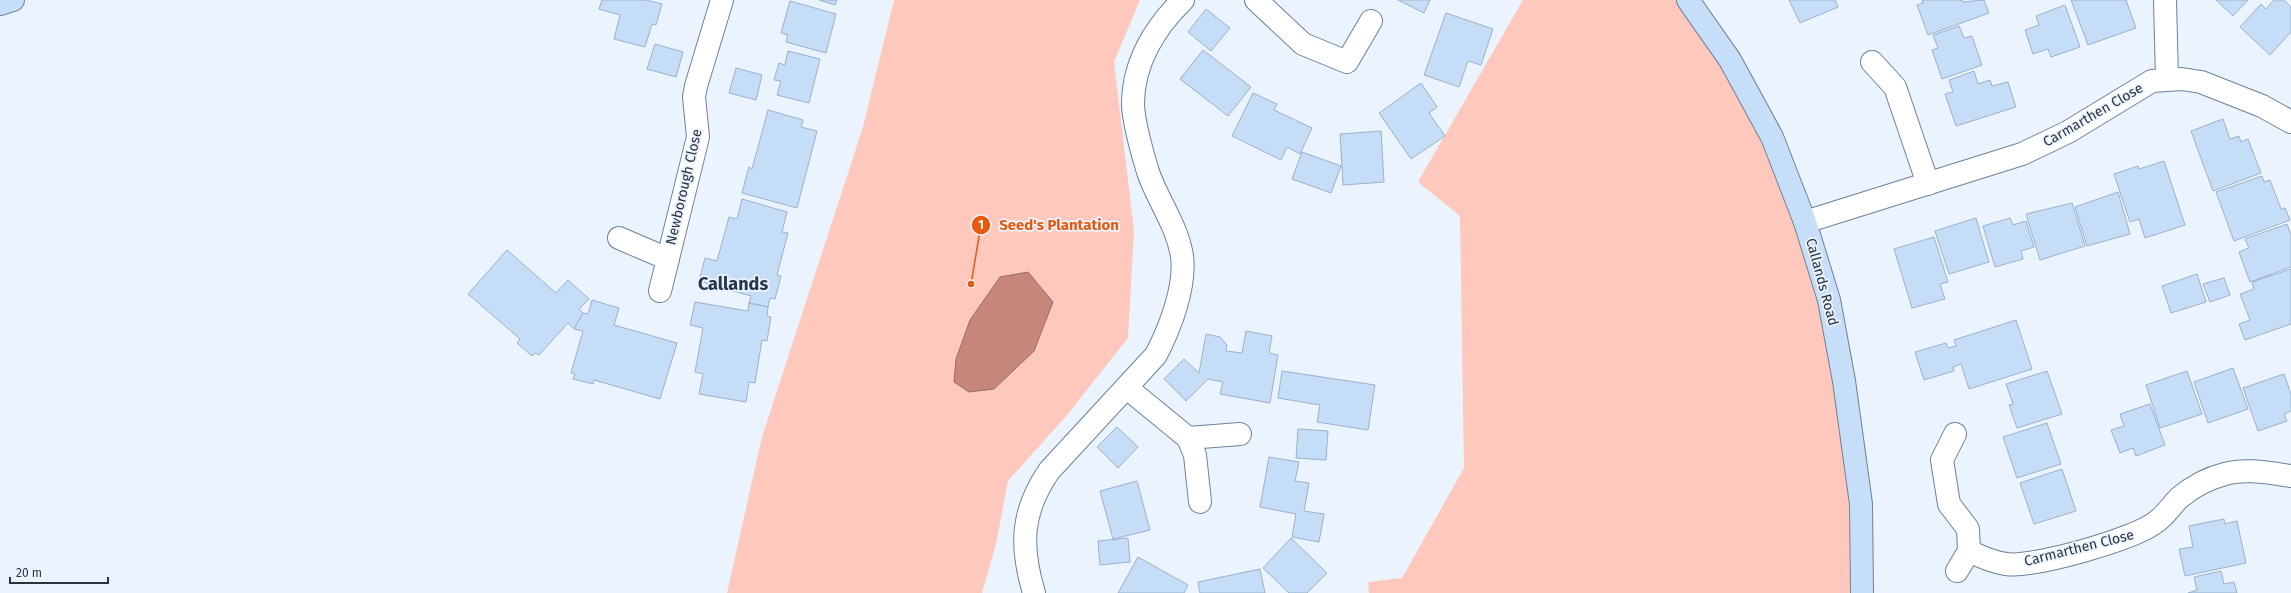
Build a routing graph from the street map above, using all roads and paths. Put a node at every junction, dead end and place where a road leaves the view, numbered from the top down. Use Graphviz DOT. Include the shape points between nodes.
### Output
graph roads {
  1 [pos="13,0"];
  2 [pos="722,0"];
  3 [pos="1183,0"];
  4 [pos="1256,0"];
  5 [pos="1688,0"];
  6 [pos="2165,0"];
  7 [pos="0,4"];
  8 [pos="1371,21"];
  9 [pos="1872,62"];
  10 [pos="2167,79"];
  11 [pos="2291,122"];
  12 [pos="1928,184"];
  13 [pos="1805,222"];
  14 [pos="619,238"];
  15 [pos="668,259"];
  16 [pos="660,291"];
  17 [pos="1127,388"];
  18 [pos="1240,434"];
  19 [pos="1955,434"];
  20 [pos="1188,438"];
  21 [pos="2291,476"];
  22 [pos="1200,502"];
  23 [pos="1969,551"];
  24 [pos="1957,572"];
  25 [pos="1034,593"];
  26 [pos="1862,593"];
  1 -- 7 [label="street"];
  2 -- 15 [label="street, Newborough Close" via="696,86 694,97 699,124 698,137"];
  3 -- 17 [label="street" via="1164,18 1148,45 1137,75 1133,104 1148,172 1176,230 1182,257 1180,283 1168,333 1156,355"];
  4 -- 8 [label="street" via="1303,44 1347,62"];
  5 -- 13 [label="street, Callands Road" via="1730,60 1772,137"];
  6 -- 10 [label="street"];
  9 -- 12 [label="street" via="1895,87"];
  10 -- 11 [label="street, Carmarthen Close" via="2201,82 2262,106"];
  10 -- 12 [label="street, Carmarthen Close" via="2152,81 2048,143 2022,154"];
  12 -- 13 [label="street, Carmarthen Close"];
  13 -- 26 [label="street, Callands Road" via="1829,300 1844,381 1861,504"];
  14 -- 15 [label="street, Newborough Close"];
  15 -- 16 [label="street, Newborough Close"];
  17 -- 20 [label="street"];
  17 -- 25 [label="street" via="1049,470 1036,489 1030,504 1025,546"];
  18 -- 20 [label="street"];
  19 -- 23 [label="street" via="1942,460 1949,504 1968,529"];
  20 -- 22 [label="street" via="1195,455"];
  21 -- 23 [label="street, Carmarthen Close" via="2247,471 2225,474 2204,482 2180,498 2157,522 2141,533 2032,563 2007,564 1987,560"];
  23 -- 24 [label="street"];
}
